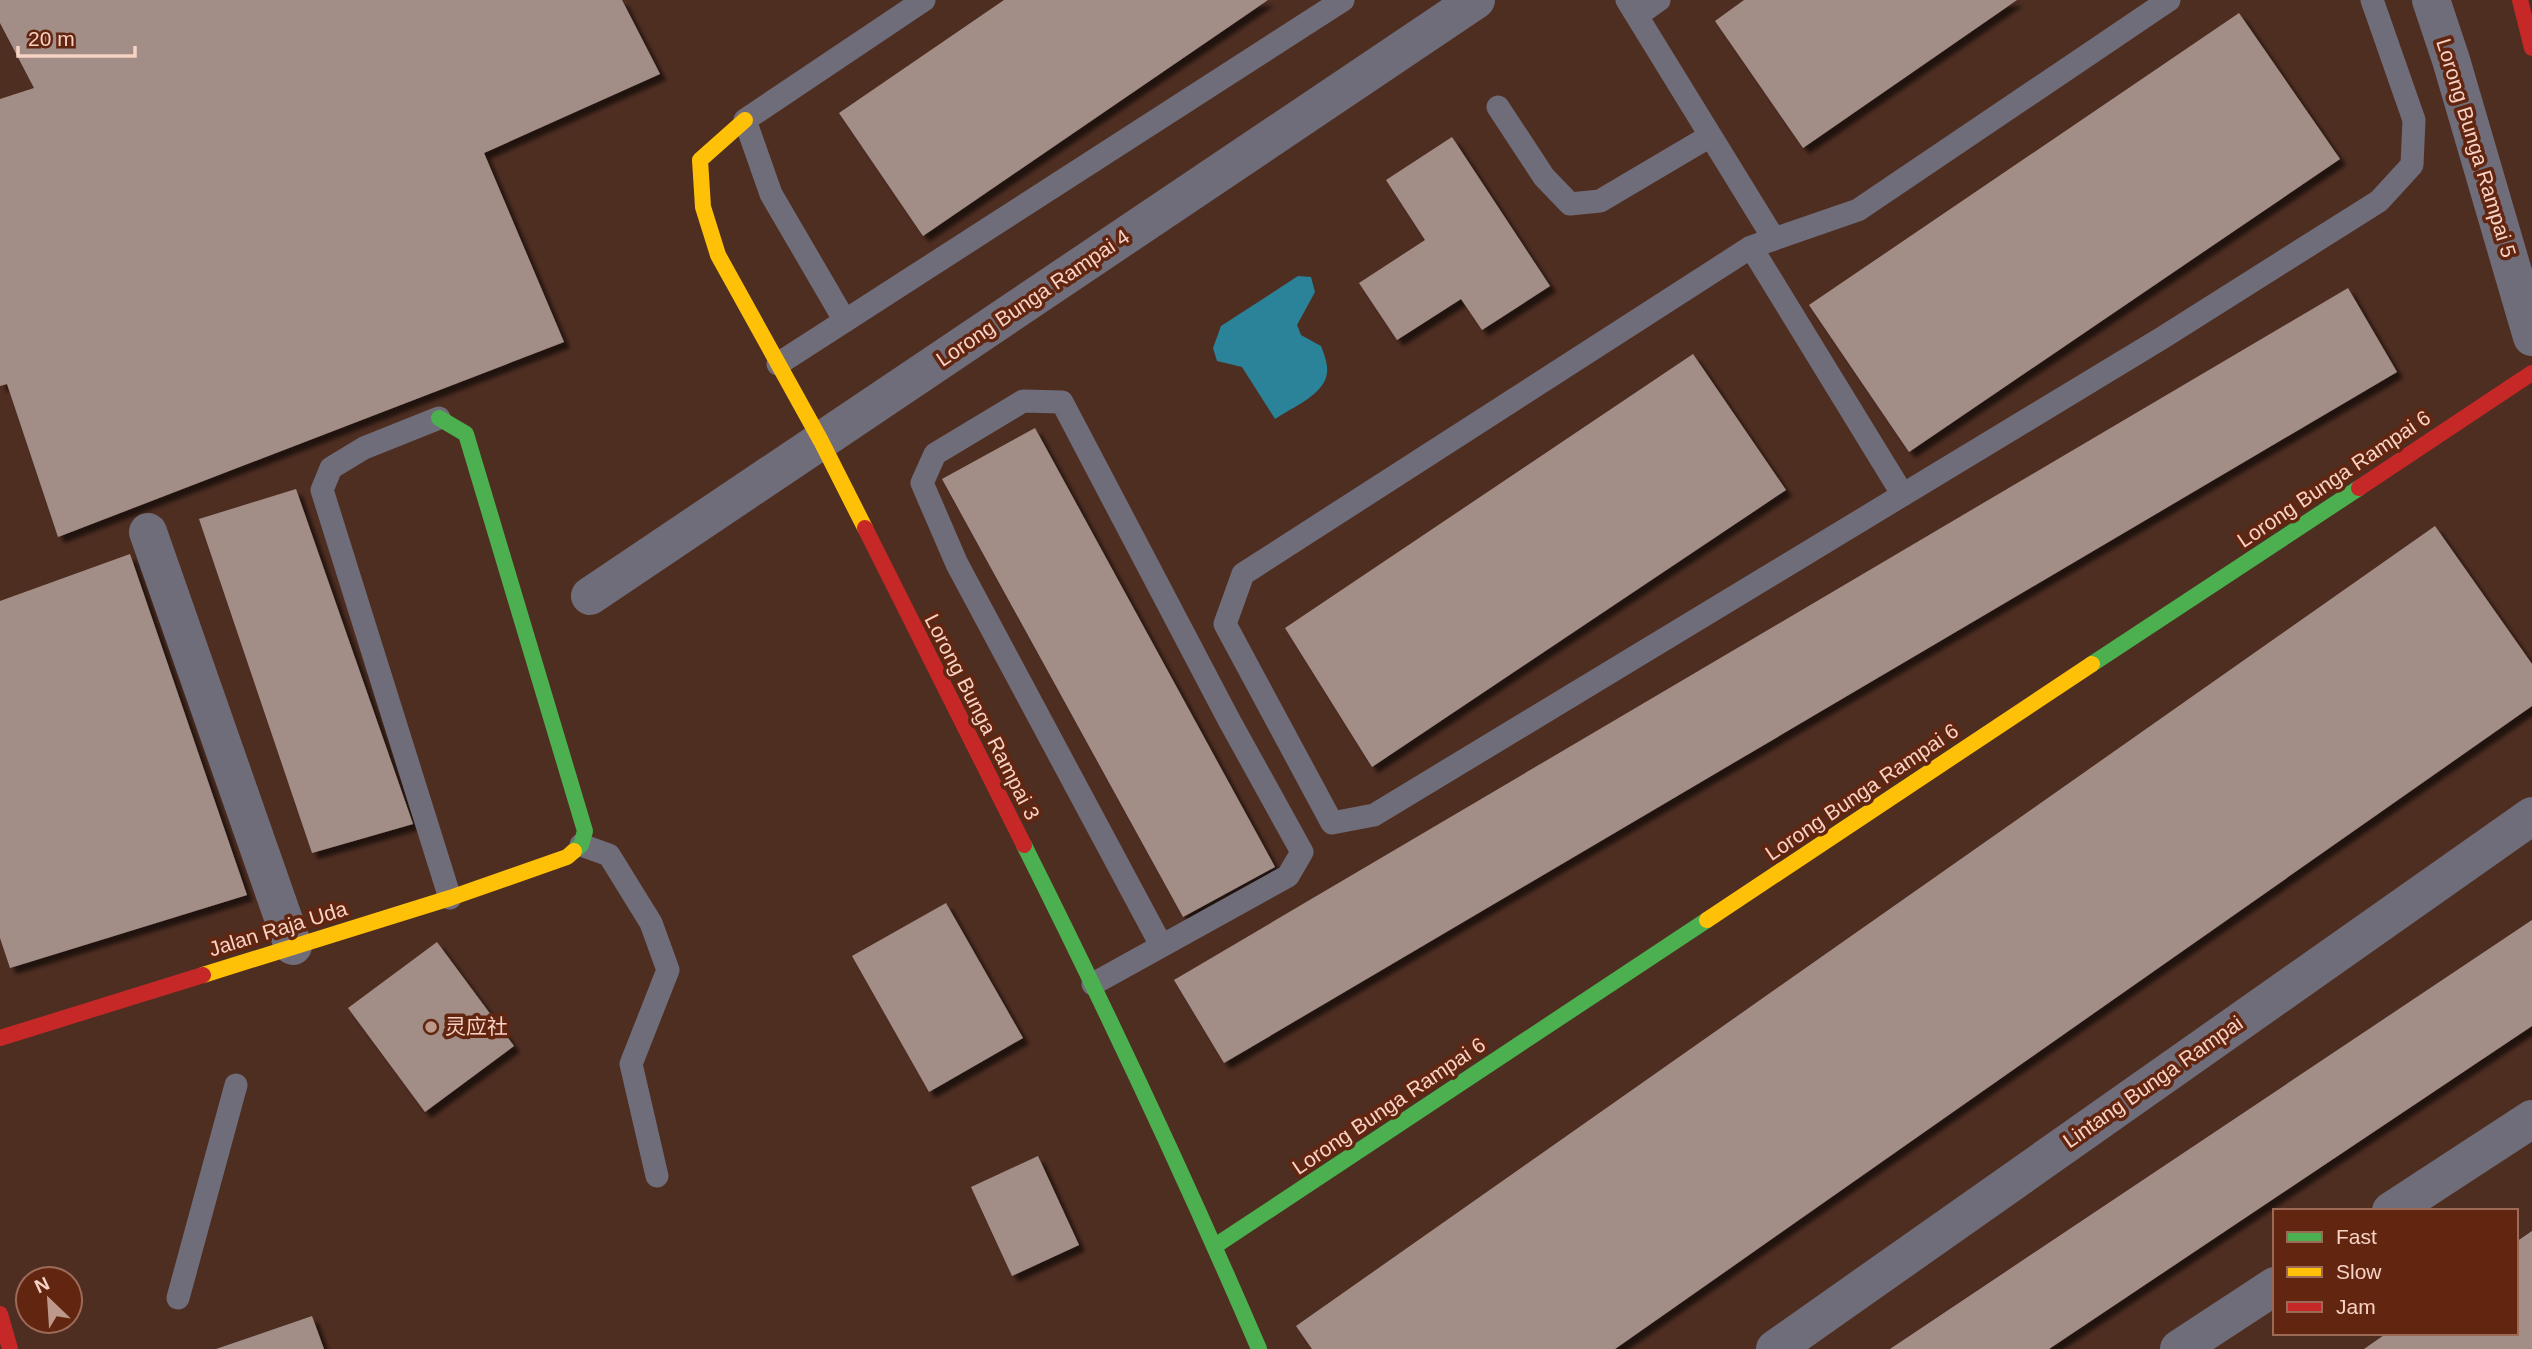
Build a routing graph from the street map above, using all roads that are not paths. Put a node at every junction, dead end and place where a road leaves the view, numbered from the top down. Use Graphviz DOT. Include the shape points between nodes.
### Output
graph roads {
  1 [pos="924,0"];
  2 [pos="1343,0"];
  3 [pos="1476,0"];
  4 [pos="1659,0"];
  5 [pos="2169,0"];
  6 [pos="2372,0"];
  7 [pos="2431,0"];
  8 [pos="2520,0"];
  9 [pos="1632,8"];
  10 [pos="2532,48"];
  11 [pos="1498,107"];
  12 [pos="745,120"];
  13 [pos="1710,135"];
  14 [pos="1774,239"];
  15 [pos="1751,247"];
  16 [pos="845,321"];
  17 [pos="2532,337"];
  18 [pos="778,364"];
  19 [pos="2532,373"];
  20 [pos="439,418"];
  21 [pos="821,441"];
  22 [pos="1903,495"];
  23 [pos="148,532"];
  24 [pos="590,596"];
  25 [pos="2532,816"];
  26 [pos="574,851"];
  27 [pos="450,898"];
  28 [pos="1161,945"];
  29 [pos="293,946"];
  30 [pos="1093,984"];
  31 [pos="2,1032"];
  32 [pos="236,1085"];
  33 [pos="2532,1119"];
  34 [pos="657,1176"];
  35 [pos="2394,1209"];
  36 [pos="1215,1247"];
  37 [pos="2273,1287"];
  38 [pos="178,1298"];
  39 [pos="0,1314"];
  40 [pos="10,1349"];
  41 [pos="1259,1349"];
  42 [pos="1775,1349"];
  43 [pos="2179,1349"];
  1 -- 12 [label="lane"];
  2 -- 16 [label="lane"];
  3 -- 21 [label="street, Lorong Bunga Rampai 4"];
  4 -- 9 [label="lane"];
  5 -- 14 [label="lane" via="1858,211"];
  6 -- 22 [label="lane" via="2414,120 2412,165 2379,201"];
  7 -- 17 [label="street, Lorong Bunga Rampai 5"];
  8 -- 10 [label="street"];
  9 -- 13 [label="lane"];
  11 -- 13 [label="lane" via="1544,177 1570,204 1600,201"];
  12 -- 16 [label="lane" via="771,194"];
  12 -- 18 [label="street, Lorong Bunga Rampai 3" via="700,160 703,206 718,255"];
  13 -- 14 [label="lane"];
  14 -- 15 [label="lane"];
  15 -- 22 [label="lane"];
  15 -- 22 [label="lane" via="1243,574 1225,624 1332,823 1374,816"];
  16 -- 18 [label="lane"];
  18 -- 21 [label="street, Lorong Bunga Rampai 3"];
  19 -- 36 [label="street, Lorong Bunga Rampai 6"];
  20 -- 26 [label="street" via="466,434 471,447 584,831"];
  20 -- 27 [label="lane" via="364,448 331,468 322,491"];
  21 -- 24 [label="street, Lorong Bunga Rampai 4"];
  21 -- 30 [label="street, Lorong Bunga Rampai 3"];
  23 -- 29 [label="street"];
  25 -- 42 [label="street, Lintang Bunga Rampai"];
  26 -- 27 [label="street, Jalan Raja Uda"];
  26 -- 34 [label="lane" via="610,855 651,923 668,971 631,1064"];
  27 -- 29 [label="street, Jalan Raja Uda"];
  28 -- 28 [label="lane" via="1288,876 1302,852 1062,402 1023,401 935,454 922,483 957,564"];
  28 -- 30 [label="lane"];
  29 -- 31 [label="street, Jalan Raja Uda"];
  30 -- 36 [label="street, Lorong Bunga Rampai 3"];
  32 -- 38 [label="lane"];
  33 -- 35 [label="street"];
  36 -- 41 [label="street, Lorong Bunga Rampai 3"];
  37 -- 43 [label="street"];
  39 -- 40 [label="street"];
}
